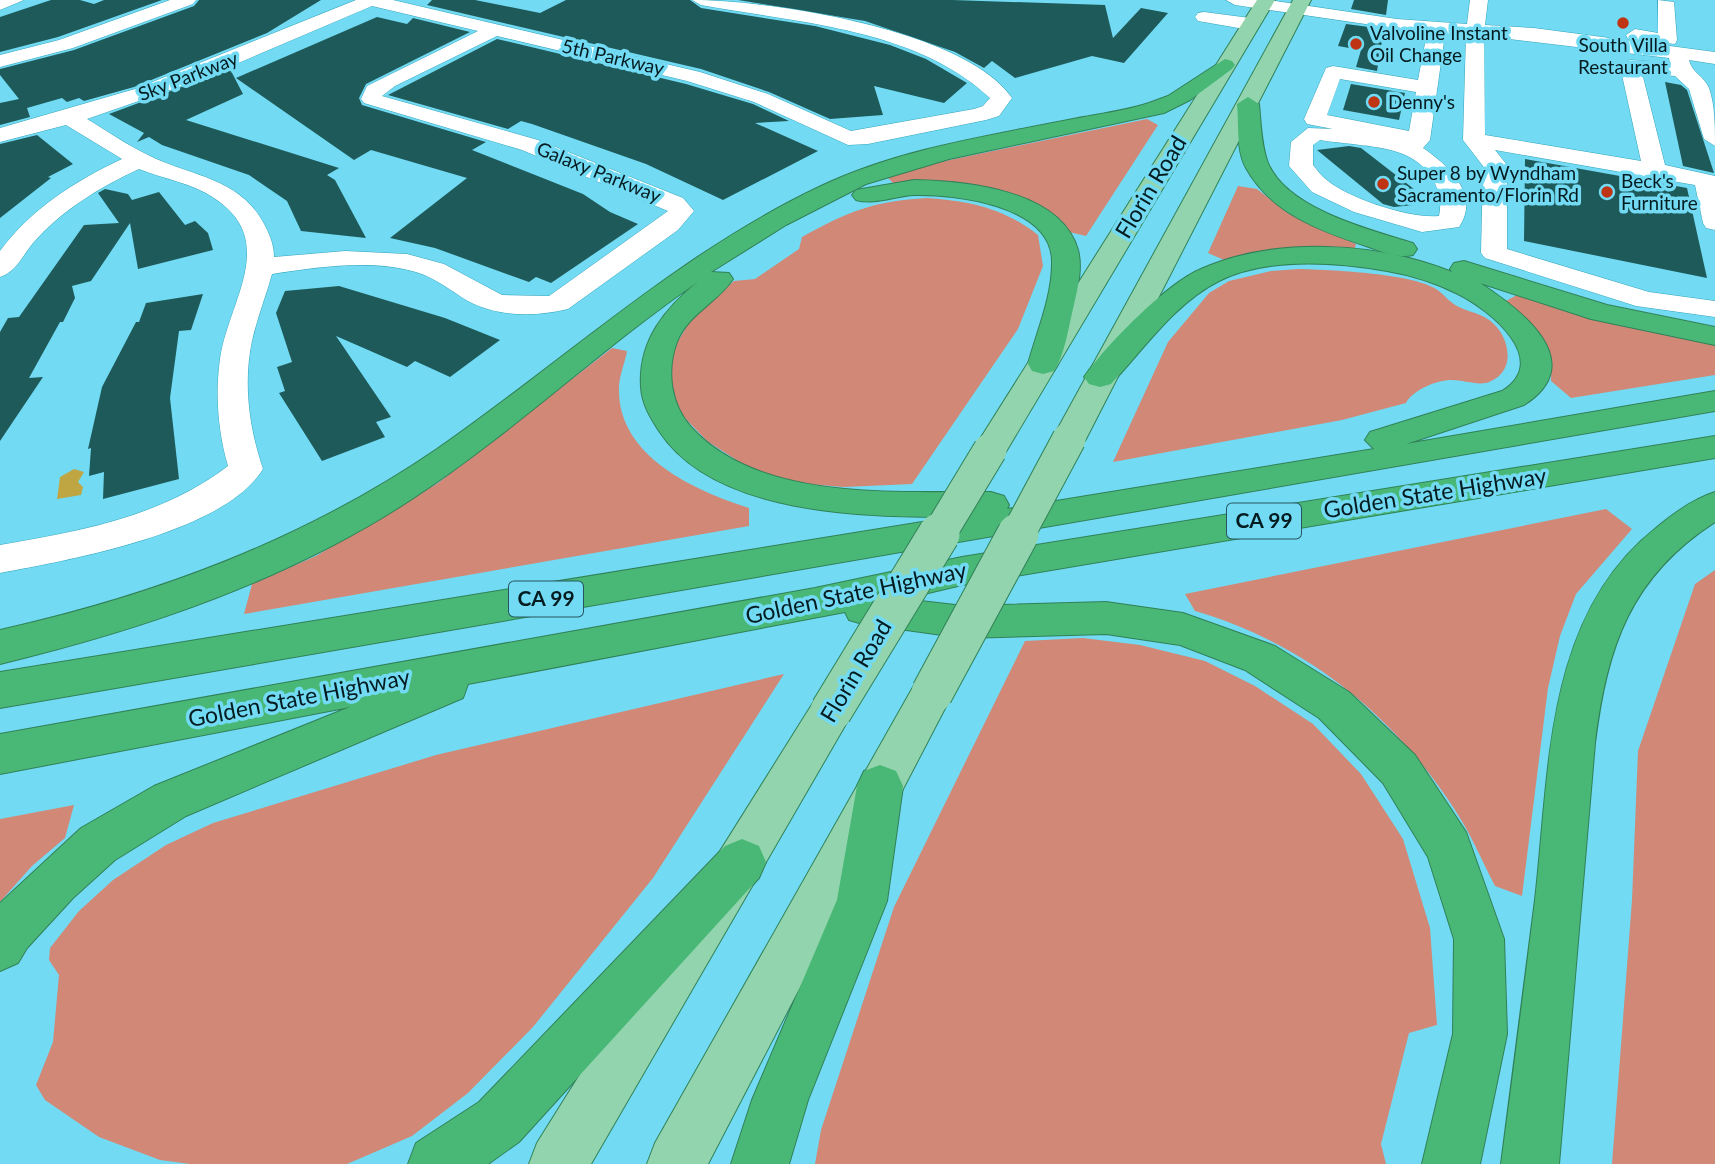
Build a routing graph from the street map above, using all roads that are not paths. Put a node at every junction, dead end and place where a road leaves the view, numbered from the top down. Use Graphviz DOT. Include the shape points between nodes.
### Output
graph roads {
  1 [pos="15,0"];
  2 [pos="187,0"];
  3 [pos="370,0"];
  4 [pos="701,0"];
  5 [pos="1235,0"];
  6 [pos="1346,0"];
  7 [pos="1264,2"];
  8 [pos="1665,2"];
  9 [pos="0,5"];
  10 [pos="1300,5"];
  11 [pos="1416,9"];
  12 [pos="1204,17"];
  13 [pos="1477,22"];
  14 [pos="1442,23"];
  15 [pos="1250,24"];
  16 [pos="496,29"];
  17 [pos="1361,35"];
  18 [pos="1398,36"];
  19 [pos="1686,52"];
  20 [pos="0,61"];
  21 [pos="1225,65"];
  22 [pos="1630,66"];
  23 [pos="1431,67"];
  24 [pos="1427,88"];
  25 [pos="1248,104"];
  26 [pos="70,118"];
  27 [pos="0,135"];
  28 [pos="1715,139"];
  29 [pos="1474,140"];
  30 [pos="1414,144"];
  31 [pos="139,160"];
  32 [pos="1655,170"];
  33 [pos="1715,223"];
  34 [pos="261,267"];
  35 [pos="0,269"];
  36 [pos="1715,309"];
  37 [pos="1715,336"];
  38 [pos="1043,364"];
  39 [pos="1100,377"];
  40 [pos="1715,401"];
  41 [pos="1715,447"];
  42 [pos="1266,479"];
  43 [pos="1715,505"];
  44 [pos="1091,508"];
  45 [pos="0,559"];
  46 [pos="815,603"];
  47 [pos="0,647"];
  48 [pos="528,654"];
  49 [pos="0,691"];
  50 [pos="0,754"];
  51 [pos="880,786"];
  52 [pos="742,862"];
  53 [pos="0,945"];
  54 [pos="437,1164"];
  55 [pos="558,1164"];
  56 [pos="676,1164"];
  57 [pos="761,1164"];
  58 [pos="1451,1164"];
  59 [pos="1530,1164"];
  1 -- 9 [label="street"];
  2 -- 20 [label="street" via="89,36"];
  3 -- 16 [label="street, 5th Parkway"];
  3 -- 26 [label="street, Sky Parkway" via="188,78"];
  4 -- 16 [label="street, 5th Parkway" via="911,42 951,58 1002,98 991,111 978,115 848,138 761,97"];
  5 -- 7 [label="street"];
  6 -- 18 [label="street" via="1343,6"];
  7 -- 10 [label="street"];
  7 -- 15 [label="main road, Florin Road"];
  8 -- 19 [label="street"];
  10 -- 18 [label="street"];
  10 -- 25 [label="main road, Florin Road"];
  11 -- 18 [label="street" via="1415,17"];
  12 -- 15 [label="street"];
  13 -- 14 [label="street"];
  13 -- 19 [label="street" via="1617,38"];
  13 -- 22 [label="street"];
  13 -- 29 [label="street"];
  14 -- 18 [label="street"];
  14 -- 23 [label="street"];
  15 -- 21 [label="main road, Florin Road"];
  16 -- 34 [label="street, Galaxy Parkway" via="388,82 374,90 370,99 530,145 674,202 682,211 669,225 558,303 537,306 485,299 451,276 398,261 320,259"];
  17 -- 18 [label="street"];
  18 -- 23 [label="street"];
  19 -- 22 [label="street"];
  19 -- 28 [label="street"];
  21 -- 38 [label="main road, Florin Road"];
  21 -- 47 [label="highway" via="1171,103 1131,116 902,163 832,190 764,224 698,267 448,457 362,513 258,565 138,611"];
  22 -- 32 [label="street"];
  23 -- 24 [label="street"];
  24 -- 30 [label="street"];
  24 -- 30 [label="street" via="1333,72 1315,119"];
  25 -- 37 [label="highway" via="1256,166 1276,191 1313,216 1364,237 1601,313"];
  25 -- 39 [label="main road, Florin Road"];
  26 -- 27 [label="street, Sky Parkway"];
  26 -- 31 [label="street"];
  29 -- 32 [label="street"];
  29 -- 36 [label="street" via="1495,165 1494,253 1646,300"];
  30 -- 30 [label="street" via="1316,133 1302,142 1301,166 1320,187 1363,207 1422,225 1450,222 1454,199 1444,179"];
  31 -- 34 [label="street" via="230,199 256,229"];
  31 -- 35 [label="street" via="56,206 21,239"];
  32 -- 33 [label="street" via="1706,180"];
  34 -- 45 [label="street" via="237,343 233,378 238,448 246,469 220,493 172,516 79,543"];
  38 -- 44 [label="highway" via="1065,272 1064,248 1049,226 1022,207 987,194 947,187 906,187 868,194 804,223 744,258 690,303 664,334 653,369 659,406 684,442 726,472 783,493 849,502"];
  38 -- 52 [label="main road, Florin Road, bridge"];
  39 -- 42 [label="highway" via="1191,286 1226,268 1273,258 1325,256 1436,275 1480,294 1515,319 1535,348 1533,380 1515,397"];
  39 -- 51 [label="main road, Florin Road, bridge"];
  40 -- 42 [label="highway, Golden State Highway / CA 99"];
  41 -- 46 [label="highway, Golden State Highway / CA 99" via="962,571"];
  42 -- 44 [label="highway, Golden State Highway / CA 99"];
  43 -- 59 [label="highway" via="1654,549 1621,589 1601,627 1581,697"];
  44 -- 49 [label="highway, Golden State Highway / CA 99"];
  46 -- 48 [label="highway, Golden State Highway / CA 99"];
  46 -- 58 [label="highway" via="964,622 1106,618 1183,629 1260,658 1334,705 1399,769 1449,848 1479,939 1480,1034"];
  48 -- 50 [label="highway, Golden State Highway / CA 99"];
  48 -- 53 [label="highway" via="170,801 98,844 28,911"];
  51 -- 56 [label="main road, Florin Road"];
  51 -- 57 [label="highway" via="862,901 780,1100"];
  52 -- 54 [label="highway" via="499,1122"];
  52 -- 55 [label="main road, Florin Road"];
}
